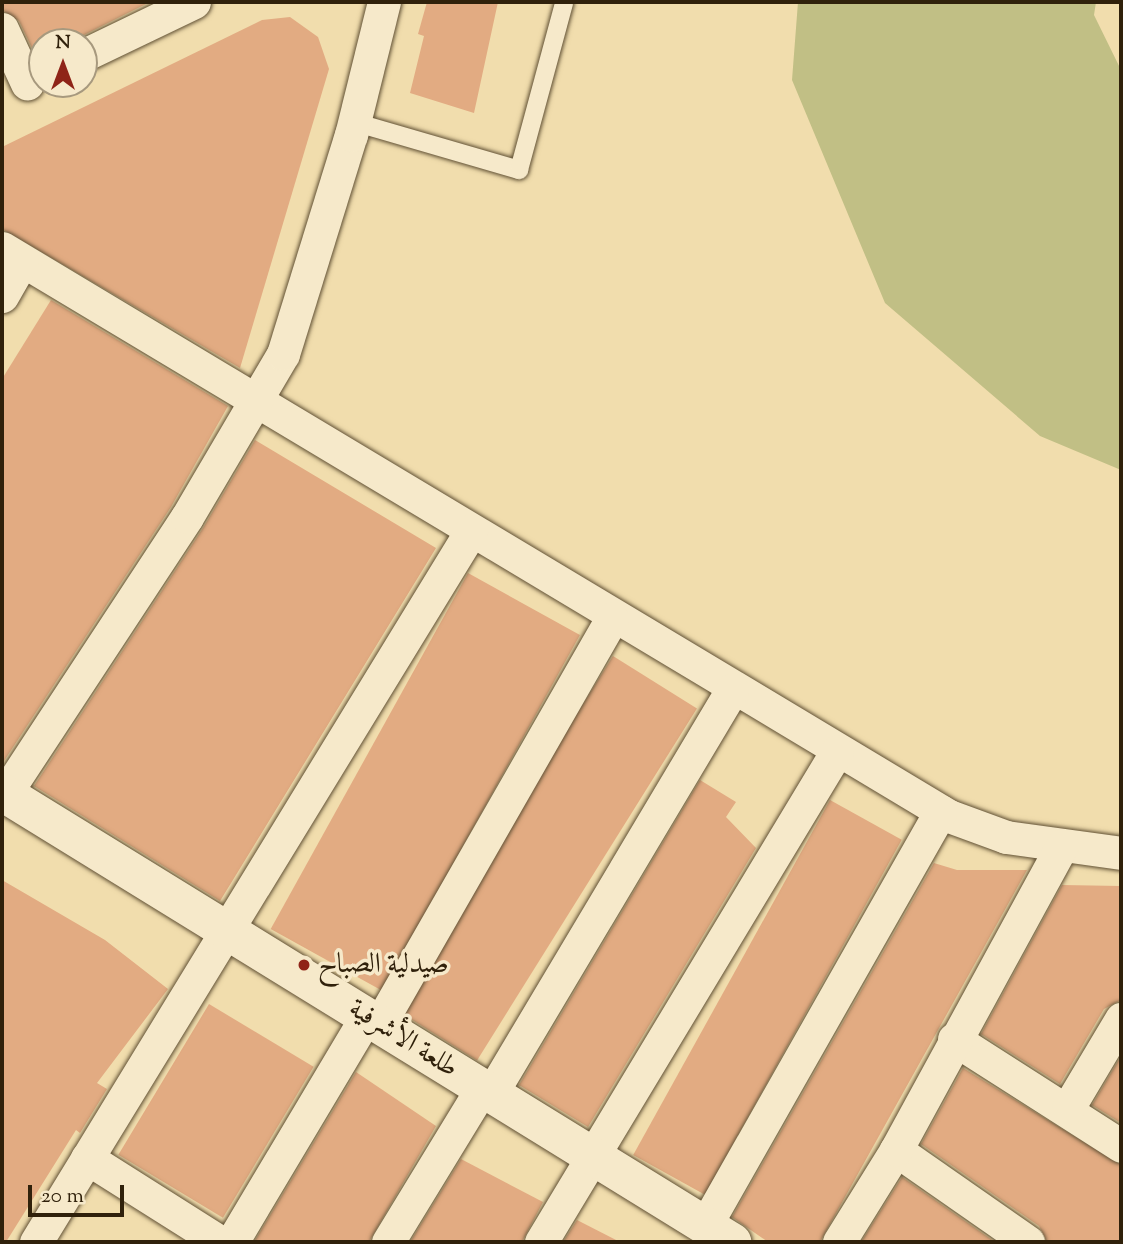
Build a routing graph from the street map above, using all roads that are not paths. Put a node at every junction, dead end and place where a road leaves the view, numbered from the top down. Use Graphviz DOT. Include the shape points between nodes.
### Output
graph roads {
  1 [pos="194,2"];
  2 [pos="384,2"];
  3 [pos="564,3"];
  4 [pos="2,29"];
  5 [pos="98,48"];
  6 [pos="24,85"];
  7 [pos="354,122"];
  8 [pos="12,254"];
  9 [pos="2,296"];
  10 [pos="256,400"];
  11 [pos="471,531"];
  12 [pos="612,618"];
  13 [pos="732,689"];
  14 [pos="836,751"];
  15 [pos="3,793"];
  16 [pos="942,811"];
  17 [pos="1062,845"];
  18 [pos="1121,853"];
  19 [pos="225,929"];
  20 [pos="1121,1019"];
  21 [pos="373,1021"];
  22 [pos="954,1039"];
  23 [pos="486,1091"];
  24 [pos="1068,1108"];
  25 [pos="1121,1146"];
  26 [pos="895,1150"];
  27 [pos="594,1157"];
  28 [pos="87,1158"];
  29 [pos="719,1234"];
  30 [pos="36,1242"];
  31 [pos="220,1242"];
  32 [pos="232,1242"];
  33 [pos="388,1242"];
  34 [pos="541,1242"];
  35 [pos="839,1242"];
  36 [pos="1028,1242"];
  1 -- 5 [label="street"];
  2 -- 7 [label="street"];
  3 -- 7 [label="lane" via="519,170"];
  4 -- 6 [label="street"];
  7 -- 10 [label="street" via="283,354"];
  8 -- 9 [label="street"];
  8 -- 10 [label="street"];
  10 -- 11 [label="street"];
  10 -- 15 [label="street" via="187,517"];
  11 -- 12 [label="street"];
  11 -- 19 [label="street"];
  12 -- 13 [label="street"];
  12 -- 21 [label="street"];
  13 -- 14 [label="street"];
  13 -- 23 [label="street"];
  14 -- 16 [label="street"];
  14 -- 27 [label="street"];
  15 -- 19 [label="main road, طلعة الأشرفية"];
  16 -- 17 [label="street" via="1006,837"];
  16 -- 29 [label="street"];
  17 -- 18 [label="street"];
  17 -- 22 [label="street"];
  19 -- 21 [label="main road, طلعة الأشرفية"];
  19 -- 28 [label="street"];
  20 -- 24 [label="street"];
  21 -- 23 [label="main road, طلعة الأشرفية"];
  21 -- 32 [label="street"];
  22 -- 24 [label="street"];
  22 -- 26 [label="street"];
  23 -- 27 [label="main road, طلعة الأشرفية"];
  23 -- 33 [label="street"];
  24 -- 25 [label="street"];
  26 -- 35 [label="street"];
  26 -- 36 [label="street"];
  27 -- 29 [label="main road, طلعة الأشرفية"];
  27 -- 34 [label="street"];
  28 -- 30 [label="street"];
  28 -- 31 [label="street"];
}
